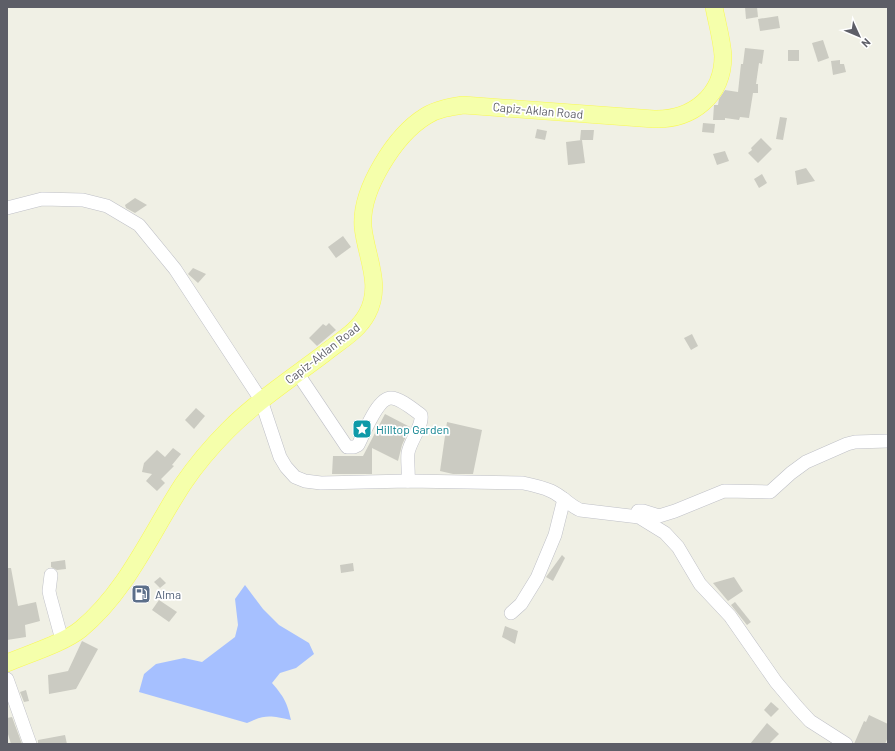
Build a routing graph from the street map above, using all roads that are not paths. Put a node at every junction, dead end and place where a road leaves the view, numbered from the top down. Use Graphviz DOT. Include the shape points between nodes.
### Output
graph roads {
  1 [pos="714,7"];
  2 [pos="7,208"];
  3 [pos="298,374"];
  4 [pos="261,400"];
  5 [pos="888,441"];
  6 [pos="408,481"];
  7 [pos="564,499"];
  8 [pos="625,515"];
  9 [pos="51,575"];
  10 [pos="511,613"];
  11 [pos="62,640"];
  12 [pos="7,663"];
  13 [pos="7,679"];
  14 [pos="30,744"];
  15 [pos="846,744"];
  1 -- 3 [label="main road, Capiz-Aklan Road" via="723,54 721,71 709,96 686,114 654,119 463,105 440,110 418,122 396,143 385,158 365,205 363,226 375,283 368,313 357,328"];
  2 -- 4 [label="street" via="42,200 83,200 107,206 139,225 175,269"];
  3 -- 4 [label="main road, Capiz-Aklan Road"];
  3 -- 6 [label="street" via="347,447 358,445 374,413 386,399 393,398 421,415 408,453"];
  4 -- 6 [label="street" via="280,457 295,477 321,483"];
  4 -- 11 [label="main road, Capiz-Aklan Road" via="228,429 202,459 184,483 130,572 103,608 80,630"];
  5 -- 8 [label="street" via="847,444 806,462 770,492 724,491 658,516 643,510"];
  6 -- 7 [label="street" via="523,483 552,491"];
  7 -- 8 [label="street" via="580,510"];
  7 -- 10 [label="street" via="555,535 537,578 521,604"];
  8 -- 15 [label="street" via="639,517 665,533 678,547 700,584 730,616 776,682 798,708 810,721"];
  9 -- 11 [label="street" via="49,591"];
  11 -- 12 [label="main road, Capiz-Aklan Road"];
  13 -- 14 [label="street"];
}
